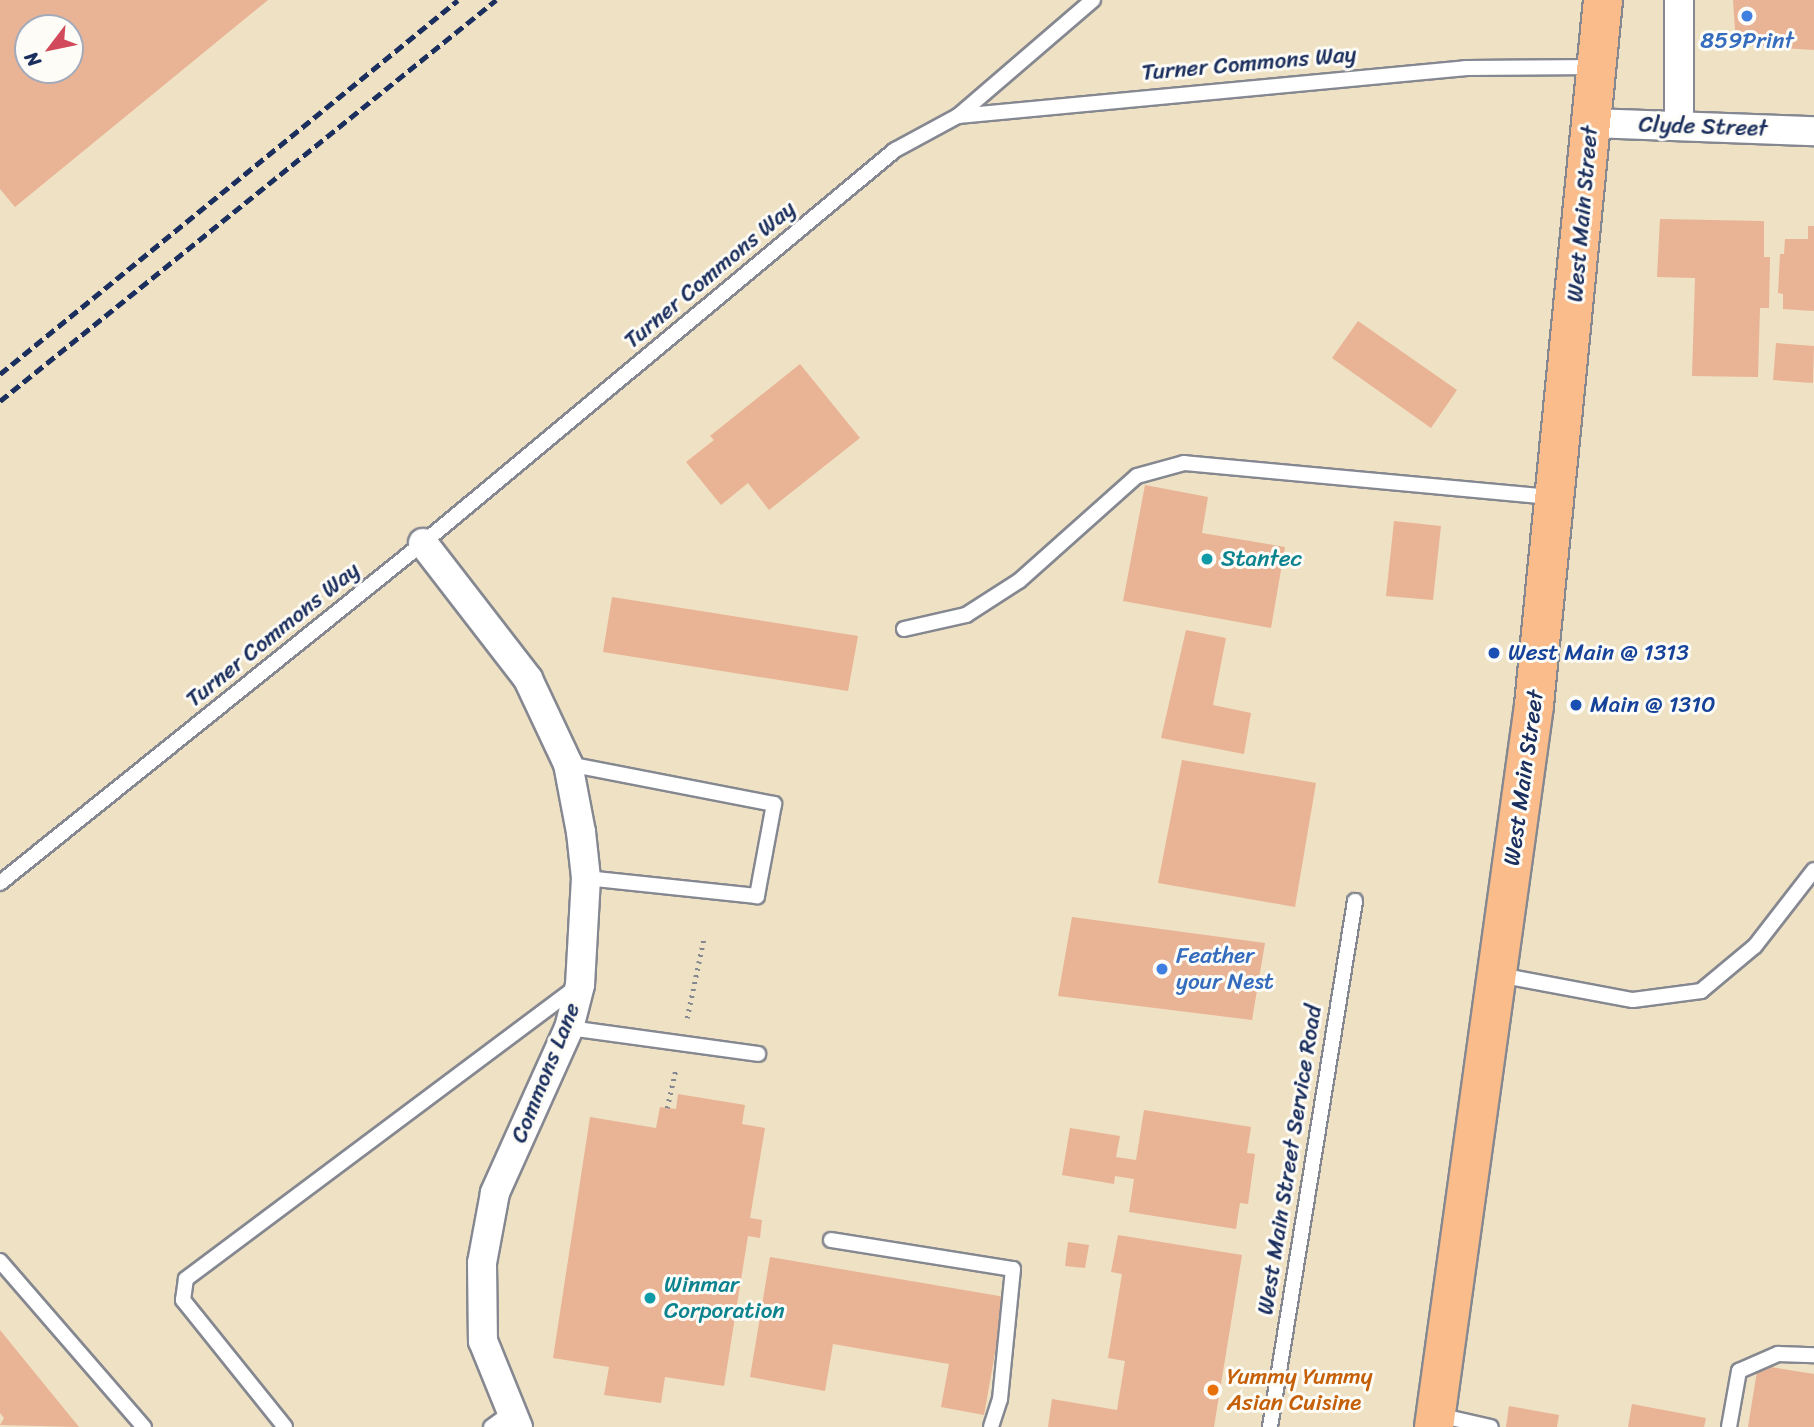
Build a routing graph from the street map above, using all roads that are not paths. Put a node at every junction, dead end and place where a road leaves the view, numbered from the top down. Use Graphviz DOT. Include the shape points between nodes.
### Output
graph roads {
  1 [pos="1093,0"];
  2 [pos="1603,0"];
  3 [pos="1679,0"];
  4 [pos="1597,66"];
  5 [pos="958,116"];
  6 [pos="1592,123"];
  7 [pos="1679,126"];
  8 [pos="1814,131"];
  9 [pos="1556,498"];
  10 [pos="423,543"];
  11 [pos="904,628"];
  12 [pos="568,764"];
  13 [pos="1814,870"];
  14 [pos="586,878"];
  15 [pos="0,883"];
  16 [pos="1355,901"];
  17 [pos="1497,974"];
  18 [pos="580,985"];
  19 [pos="569,1028"];
  20 [pos="758,1054"];
  21 [pos="831,1240"];
  22 [pos="0,1261"];
  23 [pos="1814,1355"];
  24 [pos="1435,1421"];
  25 [pos="506,1423"];
  26 [pos="144,1427"];
  27 [pos="285,1427"];
  28 [pos="991,1427"];
  29 [pos="1270,1427"];
  30 [pos="1491,1427"];
  31 [pos="1729,1427"];
  1 -- 5 [label="lane"];
  2 -- 4 [label="main road, West Main Street"];
  3 -- 7 [label="street"];
  4 -- 5 [label="lane, Turner Commons Way" via="1467,68"];
  4 -- 6 [label="main road, West Main Street"];
  5 -- 10 [label="lane, Turner Commons Way" via="895,150"];
  6 -- 7 [label="street, Clyde Street"];
  6 -- 9 [label="main road, West Main Street"];
  7 -- 8 [label="street, Clyde Street"];
  9 -- 11 [label="lane" via="1184,463 1137,476 1019,582 966,615"];
  9 -- 17 [label="main road, West Main Street" via="1536,692"];
  10 -- 12 [label="street, Commons Lane" via="528,680"];
  10 -- 15 [label="lane, Turner Commons Way"];
  12 -- 14 [label="street, Commons Lane"];
  12 -- 14 [label="lane" via="774,804 757,896"];
  13 -- 17 [label="lane" via="1755,946 1701,991 1633,1000"];
  14 -- 18 [label="street, Commons Lane"];
  16 -- 29 [label="lane, West Main Street Service Road"];
  17 -- 24 [label="main road, West Main Street"];
  18 -- 19 [label="street, Commons Lane"];
  18 -- 27 [label="lane" via="186,1279 183,1300"];
  19 -- 20 [label="lane"];
  19 -- 25 [label="street, Commons Lane" via="495,1193 482,1263 483,1341"];
  21 -- 28 [label="lane" via="1013,1269 1000,1399"];
  22 -- 26 [label="lane"];
  23 -- 31 [label="lane" via="1778,1354 1739,1371"];
  24 -- 30 [label="lane"];
}
